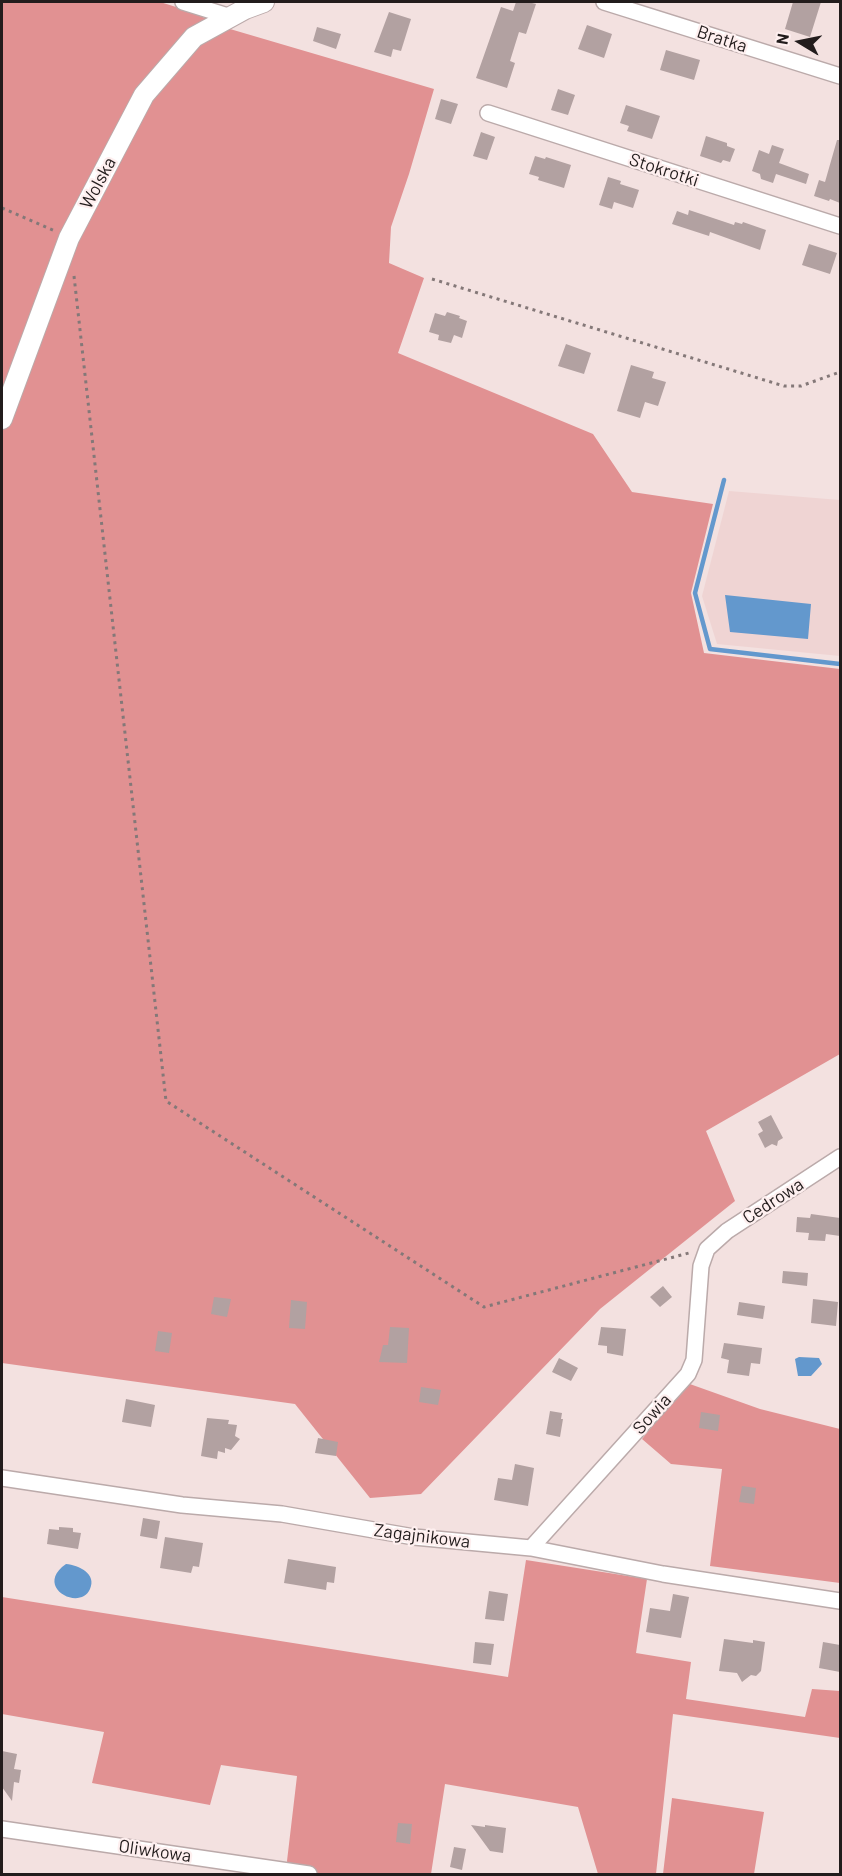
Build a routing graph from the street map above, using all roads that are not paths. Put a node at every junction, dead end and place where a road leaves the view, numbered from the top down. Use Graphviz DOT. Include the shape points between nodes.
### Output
graph roads {
  1 [pos="183,2"];
  2 [pos="264,2"];
  3 [pos="604,2"];
  4 [pos="231,17"];
  5 [pos="840,76"];
  6 [pos="488,113"];
  7 [pos="840,226"];
  8 [pos="2,419"];
  9 [pos="840,1157"];
  10 [pos="707,1249"];
  11 [pos="2,1478"];
  12 [pos="531,1548"];
  13 [pos="840,1601"];
  14 [pos="2,1829"];
  15 [pos="309,1875"];
  1 -- 4 [label="street"];
  2 -- 4 [label="street, Wolska"];
  3 -- 5 [label="street, Bratka"];
  4 -- 8 [label="street, Wolska" via="194,37 144,95 69,238"];
  6 -- 7 [label="street, Stokrotki"];
  9 -- 10 [label="street, Cedrowa" via="727,1231"];
  10 -- 12 [label="street, Sowia" via="701,1266 694,1360 688,1374"];
  11 -- 12 [label="street, Zagajnikowa" via="182,1505 282,1514 414,1537"];
  12 -- 13 [label="street, Zagajnikowa" via="663,1574"];
  14 -- 15 [label="street, Oliwkowa"];
}
